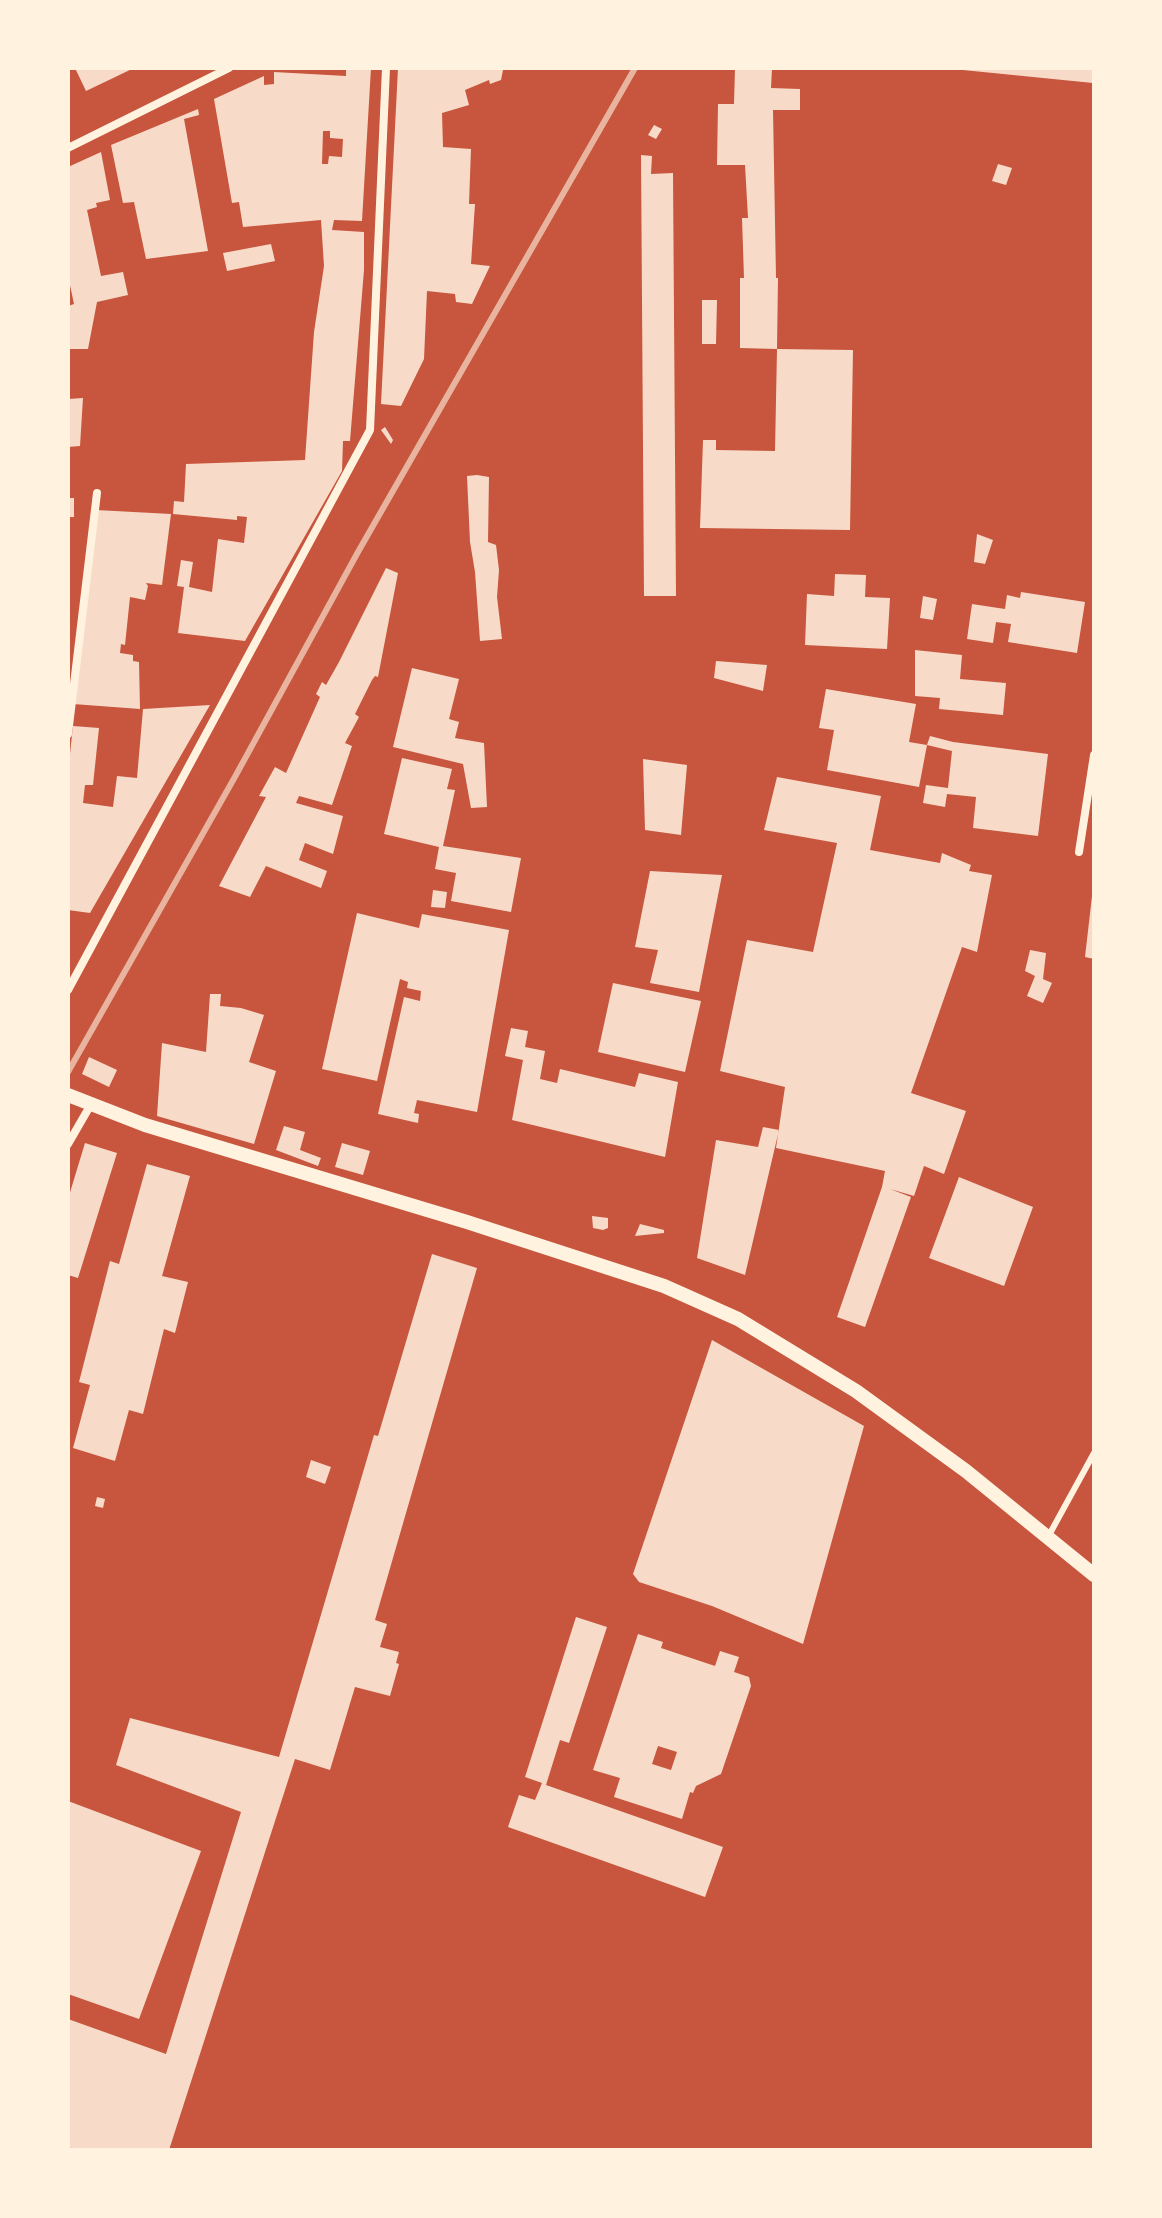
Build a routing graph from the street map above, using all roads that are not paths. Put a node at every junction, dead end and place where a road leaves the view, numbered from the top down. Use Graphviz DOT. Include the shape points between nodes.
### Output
graph roads {
  1 [pos="229,68"];
  2 [pos="386,68"];
  3 [pos="68,148"];
  4 [pos="97,493"];
  5 [pos="68,734"];
  6 [pos="1094,755"];
  7 [pos="1079,852"];
  8 [pos="68,990"];
  9 [pos="68,1095"];
  10 [pos="90,1106"];
  11 [pos="68,1144"];
  12 [pos="1094,1453"];
  13 [pos="1048,1537"];
  14 [pos="1094,1575"];
  1 -- 3 [label="street"];
  2 -- 8 [label="street" via="370,430"];
  4 -- 5 [label="street"];
  6 -- 7 [label="street"];
  9 -- 10 [label="street"];
  10 -- 11 [label="street"];
  10 -- 13 [label="street" via="664,1286 738,1319 856,1391"];
  12 -- 13 [label="lane"];
  13 -- 14 [label="street"];
}
